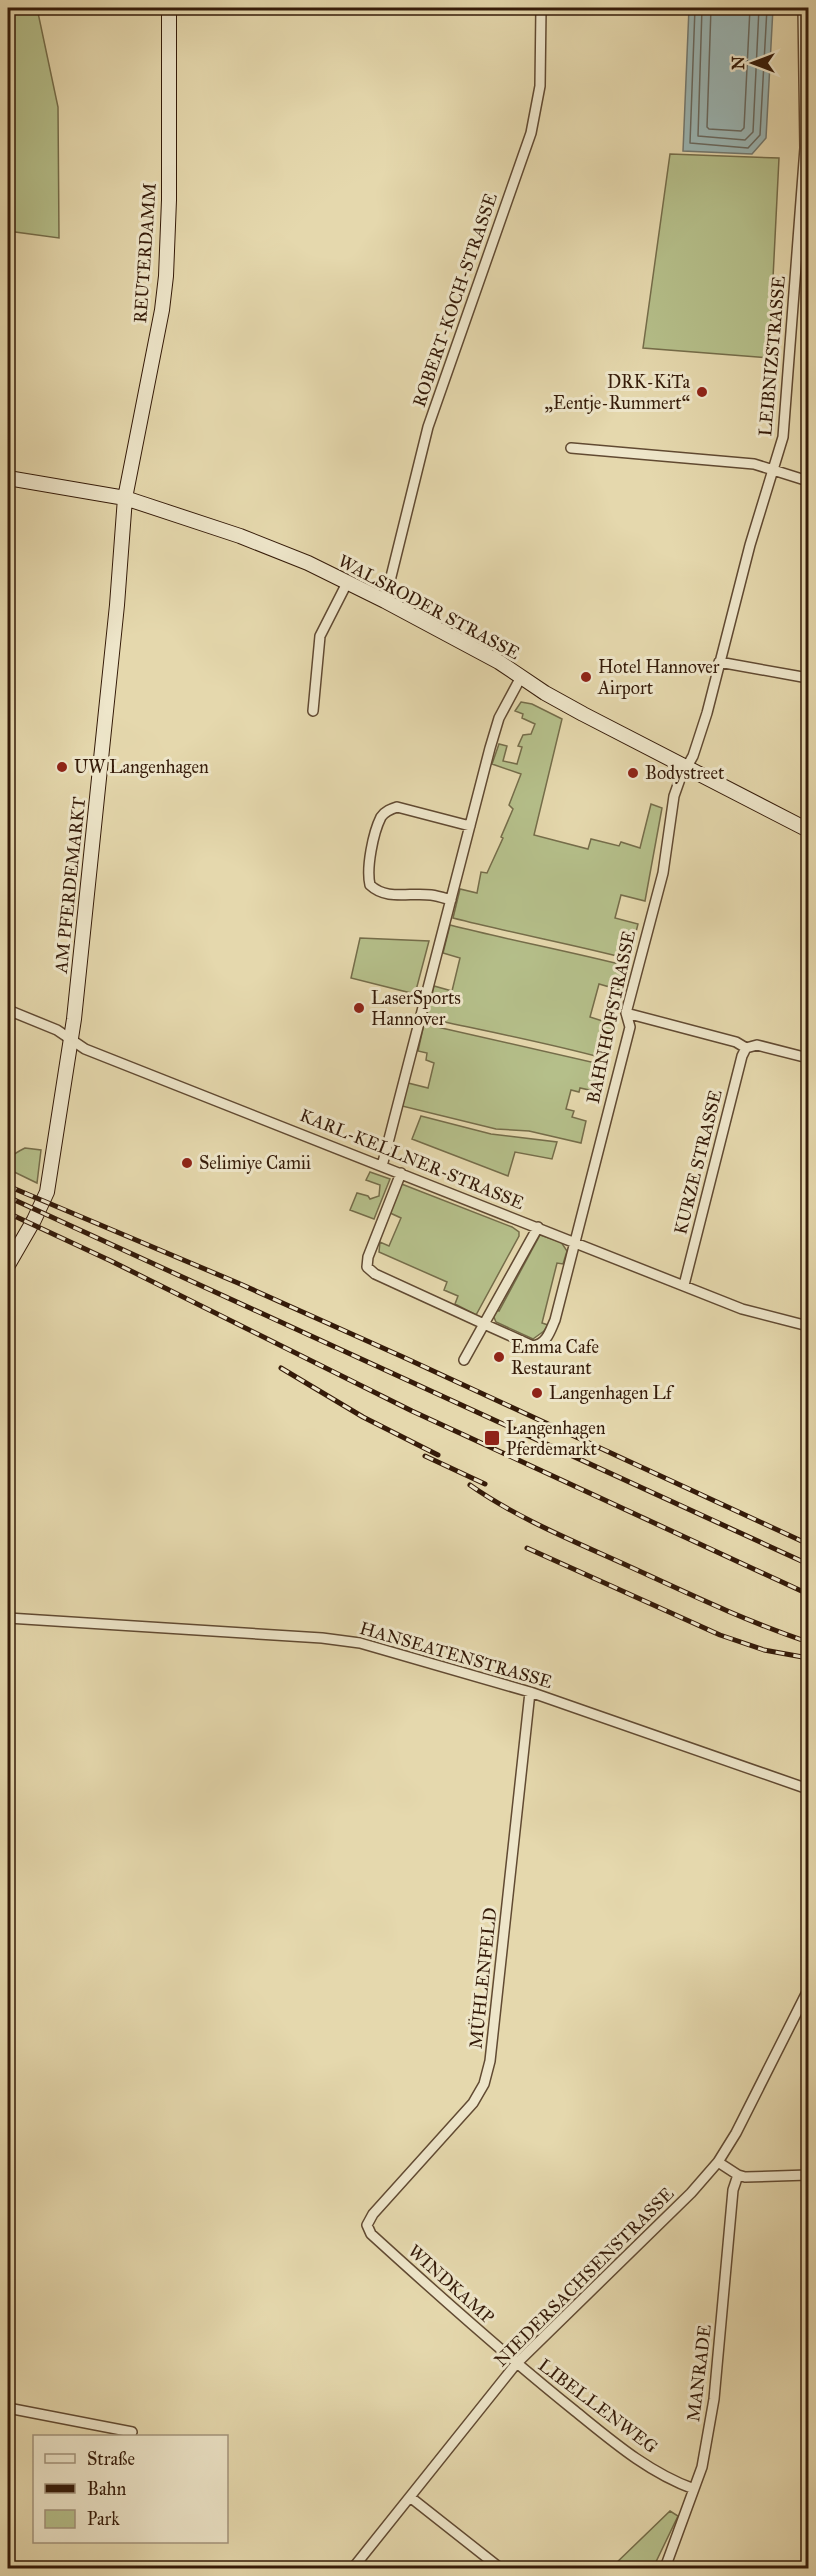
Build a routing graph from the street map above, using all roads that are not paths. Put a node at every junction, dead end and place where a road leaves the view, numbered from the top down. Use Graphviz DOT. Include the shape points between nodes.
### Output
graph roads {
  1 [pos="169,8"];
  2 [pos="542,8"];
  3 [pos="803,8"];
  4 [pos="571,448"];
  5 [pos="774,469"];
  6 [pos="8,478"];
  7 [pos="808,481"];
  8 [pos="125,498"];
  9 [pos="347,583"];
  10 [pos="385,601"];
  11 [pos="719,662"];
  12 [pos="521,677"];
  13 [pos="808,678"];
  14 [pos="313,711"];
  15 [pos="687,766"];
  16 [pos="470,826"];
  17 [pos="808,830"];
  18 [pos="451,900"];
  19 [pos="8,1010"];
  20 [pos="626,1013"];
  21 [pos="71,1039"];
  22 [pos="746,1048"];
  23 [pos="808,1058"];
  24 [pos="382,1166"];
  25 [pos="401,1173"];
  26 [pos="538,1227"];
  27 [pos="574,1241"];
  28 [pos="12,1247"];
  29 [pos="8,1265"];
  30 [pos="684,1285"];
  31 [pos="484,1324"];
  32 [pos="808,1326"];
  33 [pos="464,1360"];
  34 [pos="8,1618"];
  35 [pos="530,1692"];
  36 [pos="808,1789"];
  37 [pos="808,1990"];
  38 [pos="718,2162"];
  39 [pos="738,2175"];
  40 [pos="808,2175"];
  41 [pos="367,2225"];
  42 [pos="516,2364"];
  43 [pos="8,2408"];
  44 [pos="132,2432"];
  45 [pos="694,2489"];
  46 [pos="410,2497"];
  47 [pos="353,2568"];
  48 [pos="500,2568"];
  49 [pos="664,2568"];
  1 -- 8 [label="street, REUTERDAMM" via="166,276"];
  2 -- 10 [label="street, ROBERT-KOCH-STRASSE" via="540,86 531,133 428,427"];
  3 -- 5 [label="street, LEIBNIZSTRASSE" via="805,148 787,408"];
  4 -- 5 [label="street"];
  5 -- 7 [label="street"];
  5 -- 11 [label="street, LEIBNIZSTRASSE"];
  6 -- 8 [label="street, WALSRODER STRASSE"];
  8 -- 9 [label="street, WALSRODER STRASSE" via="240,536"];
  8 -- 21 [label="street, AM PFERDEMARKT"];
  9 -- 10 [label="street, WALSRODER STRASSE"];
  9 -- 14 [label="street" via="320,636"];
  10 -- 12 [label="street, WALSRODER STRASSE"];
  11 -- 13 [label="street"];
  11 -- 15 [label="street, LEIBNIZSTRASSE" via="707,713"];
  12 -- 15 [label="street, WALSRODER STRASSE" via="583,714"];
  12 -- 16 [label="street" via="499,718"];
  15 -- 17 [label="street, WALSRODER STRASSE"];
  15 -- 20 [label="street, BAHNHOFSTRASSE" via="674,796 663,873"];
  16 -- 18 [label="street"];
  16 -- 18 [label="street" via="398,807 388,810 382,816 368,864 370,885 377,892"];
  18 -- 24 [label="street"];
  19 -- 21 [label="street, KARL-KELLNER-STRASSE"];
  20 -- 22 [label="street"];
  20 -- 27 [label="street, BAHNHOFSTRASSE" via="630,1027"];
  21 -- 24 [label="street, KARL-KELLNER-STRASSE" via="85,1049"];
  21 -- 28 [label="street, AM PFERDEMARKT" via="47,1192 34,1220"];
  22 -- 23 [label="street" via="757,1045"];
  22 -- 30 [label="street, KURZE STRASSE"];
  24 -- 25 [label="street, KARL-KELLNER-STRASSE"];
  25 -- 26 [label="street, KARL-KELLNER-STRASSE"];
  25 -- 31 [label="street" via="367,1267"];
  26 -- 27 [label="street, KARL-KELLNER-STRASSE"];
  26 -- 31 [label="street"];
  27 -- 30 [label="street, KARL-KELLNER-STRASSE"];
  27 -- 31 [label="street, BAHNHOFSTRASSE" via="555,1320 540,1345 525,1343"];
  28 -- 29 [label="street, AM PFERDEMARKT"];
  30 -- 32 [label="street, KARL-KELLNER-STRASSE" via="742,1309"];
  31 -- 33 [label="street"];
  34 -- 35 [label="street, HANSEATENSTRASSE" via="360,1643"];
  35 -- 36 [label="street, HANSEATENSTRASSE"];
  35 -- 41 [label="street, MÜHLENFELD" via="490,2061 484,2084 473,2103"];
  37 -- 38 [label="street, NIEDERSACHSENSTRASSE"];
  38 -- 39 [label="street"];
  38 -- 42 [label="street, NIEDERSACHSENSTRASSE"];
  39 -- 40 [label="street"];
  39 -- 45 [label="street, MANRADE" via="714,2398 702,2467"];
  41 -- 42 [label="street, WINDKAMP" via="371,2234"];
  42 -- 45 [label="street, LIBELLENWEG" via="633,2457"];
  42 -- 46 [label="street, NIEDERSACHSENSTRASSE"];
  43 -- 44 [label="street"];
  45 -- 49 [label="street, MANRADE"];
  46 -- 47 [label="street, NIEDERSACHSENSTRASSE"];
  46 -- 48 [label="street"];
}
